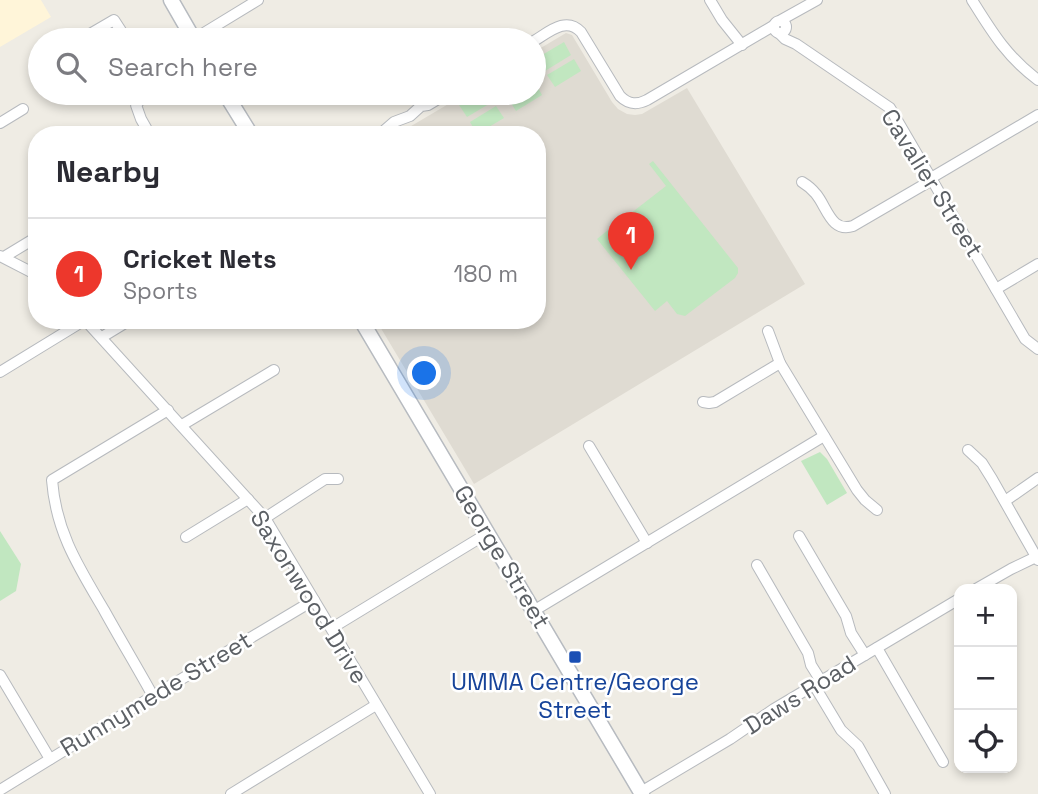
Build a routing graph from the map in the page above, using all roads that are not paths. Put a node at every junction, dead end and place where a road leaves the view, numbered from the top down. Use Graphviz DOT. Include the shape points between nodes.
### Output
graph roads {
  1 [pos="171,0"];
  2 [pos="258,0"];
  3 [pos="710,0"];
  4 [pos="817,0"];
  5 [pos="972,0"];
  6 [pos="100,28"];
  7 [pos="119,28"];
  8 [pos="187,28"];
  9 [pos="213,28"];
  10 [pos="780,28"];
  11 [pos="546,34"];
  12 [pos="738,47"];
  13 [pos="1038,80"];
  14 [pos="136,105"];
  15 [pos="232,105"];
  16 [pos="428,105"];
  17 [pos="23,109"];
  18 [pos="1038,115"];
  19 [pos="0,123"];
  20 [pos="145,126"];
  21 [pos="245,126"];
  22 [pos="398,126"];
  23 [pos="931,179"];
  24 [pos="802,182"];
  25 [pos="28,242"];
  26 [pos="2,256"];
  27 [pos="1038,264"];
  28 [pos="28,270"];
  29 [pos="996,289"];
  30 [pos="70,329"];
  31 [pos="94,329"];
  32 [pos="115,329"];
  33 [pos="366,329"];
  34 [pos="768,331"];
  35 [pos="102,337"];
  36 [pos="1038,349"];
  37 [pos="780,363"];
  38 [pos="274,370"];
  39 [pos="0,372"];
  40 [pos="703,402"];
  41 [pos="168,410"];
  42 [pos="182,425"];
  43 [pos="824,436"];
  44 [pos="589,446"];
  45 [pos="968,450"];
  46 [pos="1038,478"];
  47 [pos="338,479"];
  48 [pos="248,499"];
  49 [pos="1004,499"];
  50 [pos="877,510"];
  51 [pos="265,518"];
  52 [pos="488,533"];
  53 [pos="799,536"];
  54 [pos="186,537"];
  55 [pos="647,543"];
  56 [pos="1036,556"];
  57 [pos="757,565"];
  58 [pos="985,584"];
  59 [pos="314,600"];
  60 [pos="954,602"];
  61 [pos="535,610"];
  62 [pos="332,628"];
  63 [pos="877,648"];
  64 [pos="864,656"];
  65 [pos="0,676"];
  66 [pos="817,683"];
  67 [pos="153,696"];
  68 [pos="376,705"];
  69 [pos="50,759"];
  70 [pos="943,762"];
  71 [pos="0,790"];
  72 [pos="642,793"];
  73 [pos="231,794"];
  74 [pos="430,794"];
  75 [pos="885,794"];
  1 -- 8 [label="main road"];
  2 -- 9 [label="street"];
  3 -- 12 [label="street"];
  4 -- 10 [label="street"];
  5 -- 13 [label="street" via="1004,49"];
  6 -- 7 [label="street" via="114,20"];
  10 -- 12 [label="street"];
  10 -- 23 [label="street, Cavalier Street" via="796,44 887,105"];
  11 -- 12 [label="street" via="569,24 576,27 620,96 635,104"];
  14 -- 20 [label="street"];
  15 -- 21 [label="main road"];
  16 -- 22 [label="street"];
  17 -- 19 [label="street"];
  18 -- 23 [label="street"];
  23 -- 24 [label="street" via="845,228 835,224 817,194"];
  23 -- 29 [label="street, Cavalier Street"];
  25 -- 26 [label="street"];
  26 -- 28 [label="street"];
  27 -- 29 [label="street"];
  29 -- 36 [label="street, Cavalier Street" via="1027,341"];
  30 -- 39 [label="street"];
  31 -- 35 [label="street, Saxonwood Drive"];
  32 -- 35 [label="street"];
  33 -- 52 [label="main road, George Street"];
  34 -- 37 [label="street"];
  35 -- 41 [label="street, Saxonwood Drive"];
  37 -- 40 [label="street" via="715,402"];
  37 -- 43 [label="street"];
  38 -- 42 [label="street"];
  41 -- 42 [label="street, Saxonwood Drive"];
  41 -- 67 [label="street" via="52,480 59,523 73,558"];
  42 -- 48 [label="street, Saxonwood Drive"];
  43 -- 50 [label="street" via="859,493"];
  43 -- 55 [label="street"];
  44 -- 55 [label="street"];
  45 -- 49 [label="street" via="982,463"];
  46 -- 49 [label="street"];
  47 -- 51 [label="street" via="325,479"];
  48 -- 51 [label="street, Saxonwood Drive"];
  48 -- 54 [label="street"];
  49 -- 56 [label="street"];
  51 -- 59 [label="street, Saxonwood Drive"];
  52 -- 61 [label="main road, George Street"];
  52 -- 62 [label="street"];
  53 -- 64 [label="street"];
  55 -- 61 [label="street"];
  56 -- 58 [label="street" via="1020,560"];
  57 -- 66 [label="street" via="808,653"];
  59 -- 62 [label="street, Saxonwood Drive"];
  59 -- 67 [label="street, Runnymede Street"];
  60 -- 63 [label="street, Daws Road"];
  61 -- 72 [label="main road, George Street"];
  62 -- 68 [label="street, Saxonwood Drive"];
  63 -- 64 [label="street, Daws Road"];
  63 -- 70 [label="street"];
  64 -- 66 [label="street, Daws Road"];
  65 -- 69 [label="street"];
  66 -- 72 [label="street, Daws Road"];
  66 -- 75 [label="street" via="841,730 858,746"];
  67 -- 69 [label="street, Runnymede Street"];
  68 -- 73 [label="street"];
  68 -- 74 [label="street, Saxonwood Drive"];
  69 -- 71 [label="street, Runnymede Street"];
}
